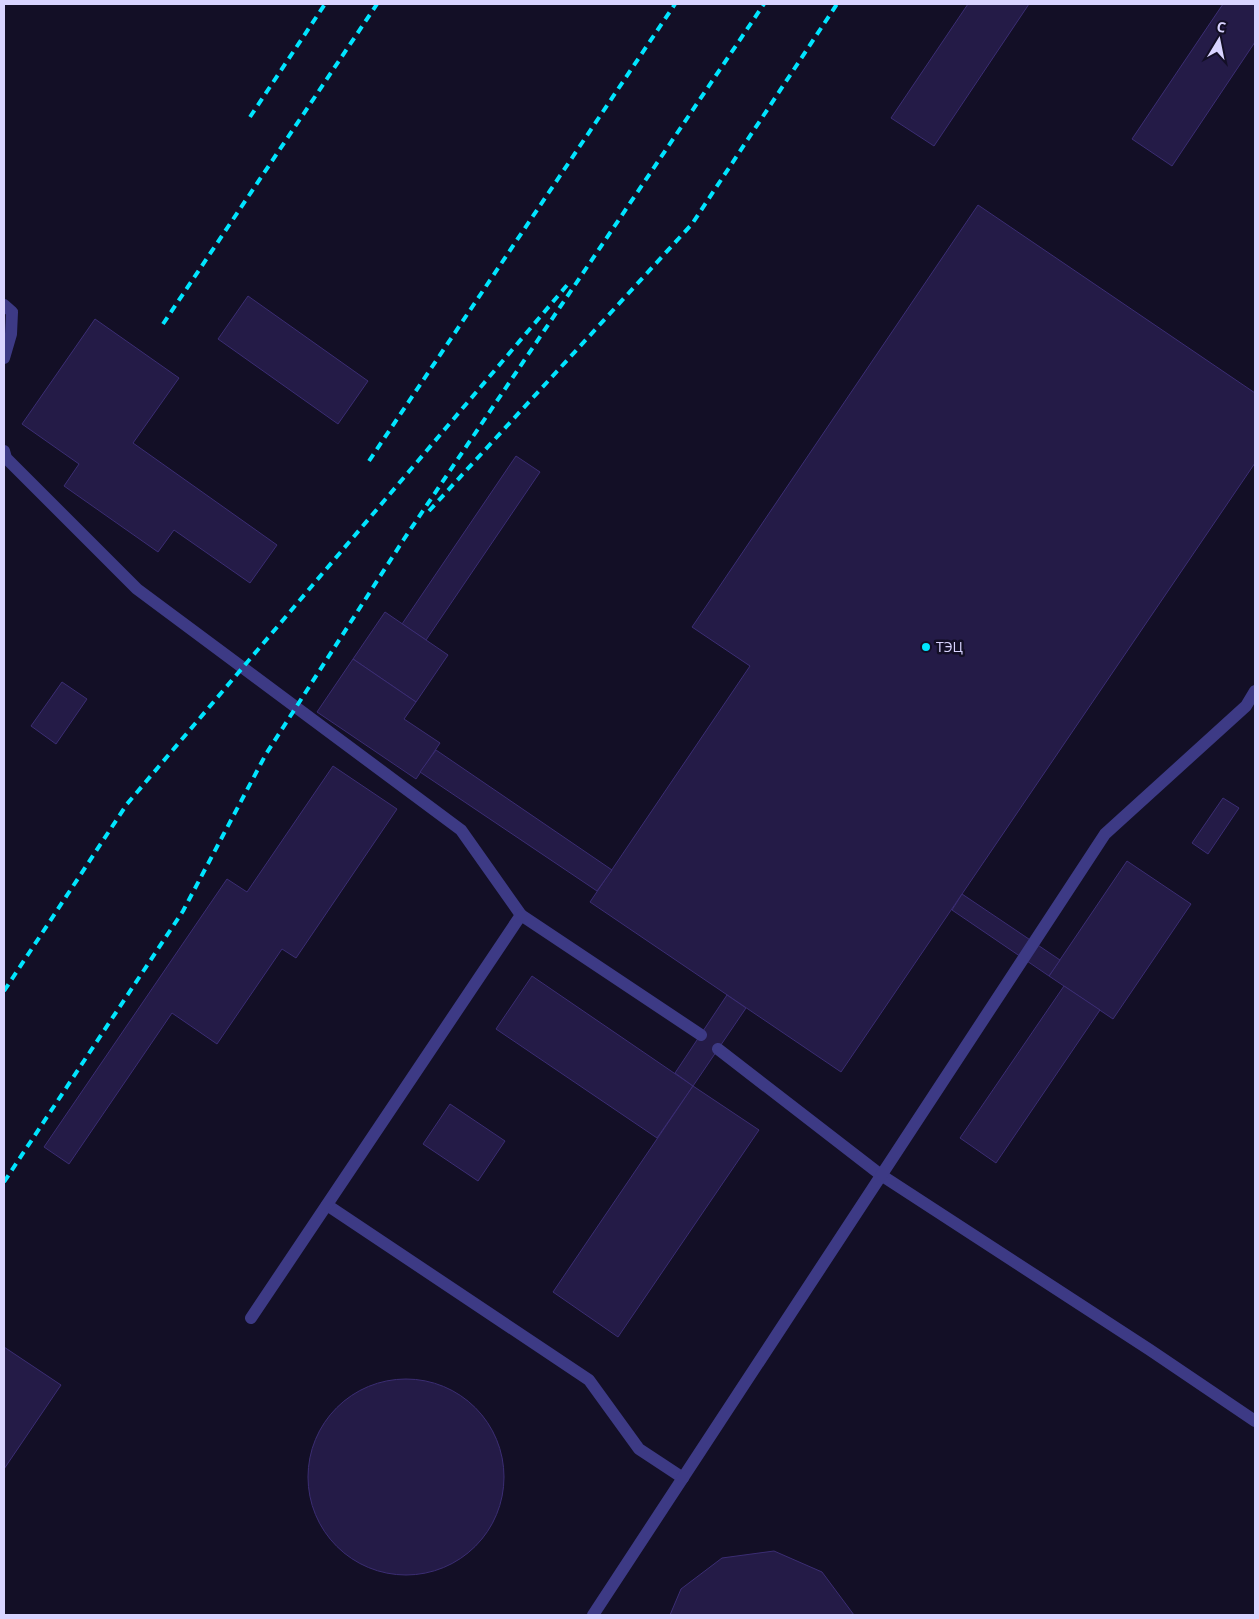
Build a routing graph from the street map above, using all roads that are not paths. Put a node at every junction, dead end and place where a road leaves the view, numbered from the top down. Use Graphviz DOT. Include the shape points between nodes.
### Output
graph roads {
  1 [pos="4,305"];
  2 [pos="4,358"];
  3 [pos="4,451"];
  4 [pos="1255,690"];
  5 [pos="521,915"];
  6 [pos="701,1035"];
  7 [pos="718,1049"];
  8 [pos="881,1175"];
  9 [pos="327,1205"];
  10 [pos="251,1318"];
  11 [pos="1255,1421"];
  12 [pos="683,1478"];
  13 [pos="593,1615"];
  1 -- 2 [label="lane" via="12,312 11,334"];
  3 -- 5 [label="lane" via="6,458 137,589 461,830"];
  4 -- 8 [label="lane" via="1246,706 1105,834"];
  5 -- 6 [label="lane"];
  5 -- 9 [label="lane"];
  7 -- 8 [label="lane"];
  8 -- 11 [label="lane"];
  8 -- 12 [label="lane"];
  9 -- 10 [label="lane"];
  9 -- 12 [label="lane" via="589,1380 639,1450"];
  12 -- 13 [label="lane"];
}
